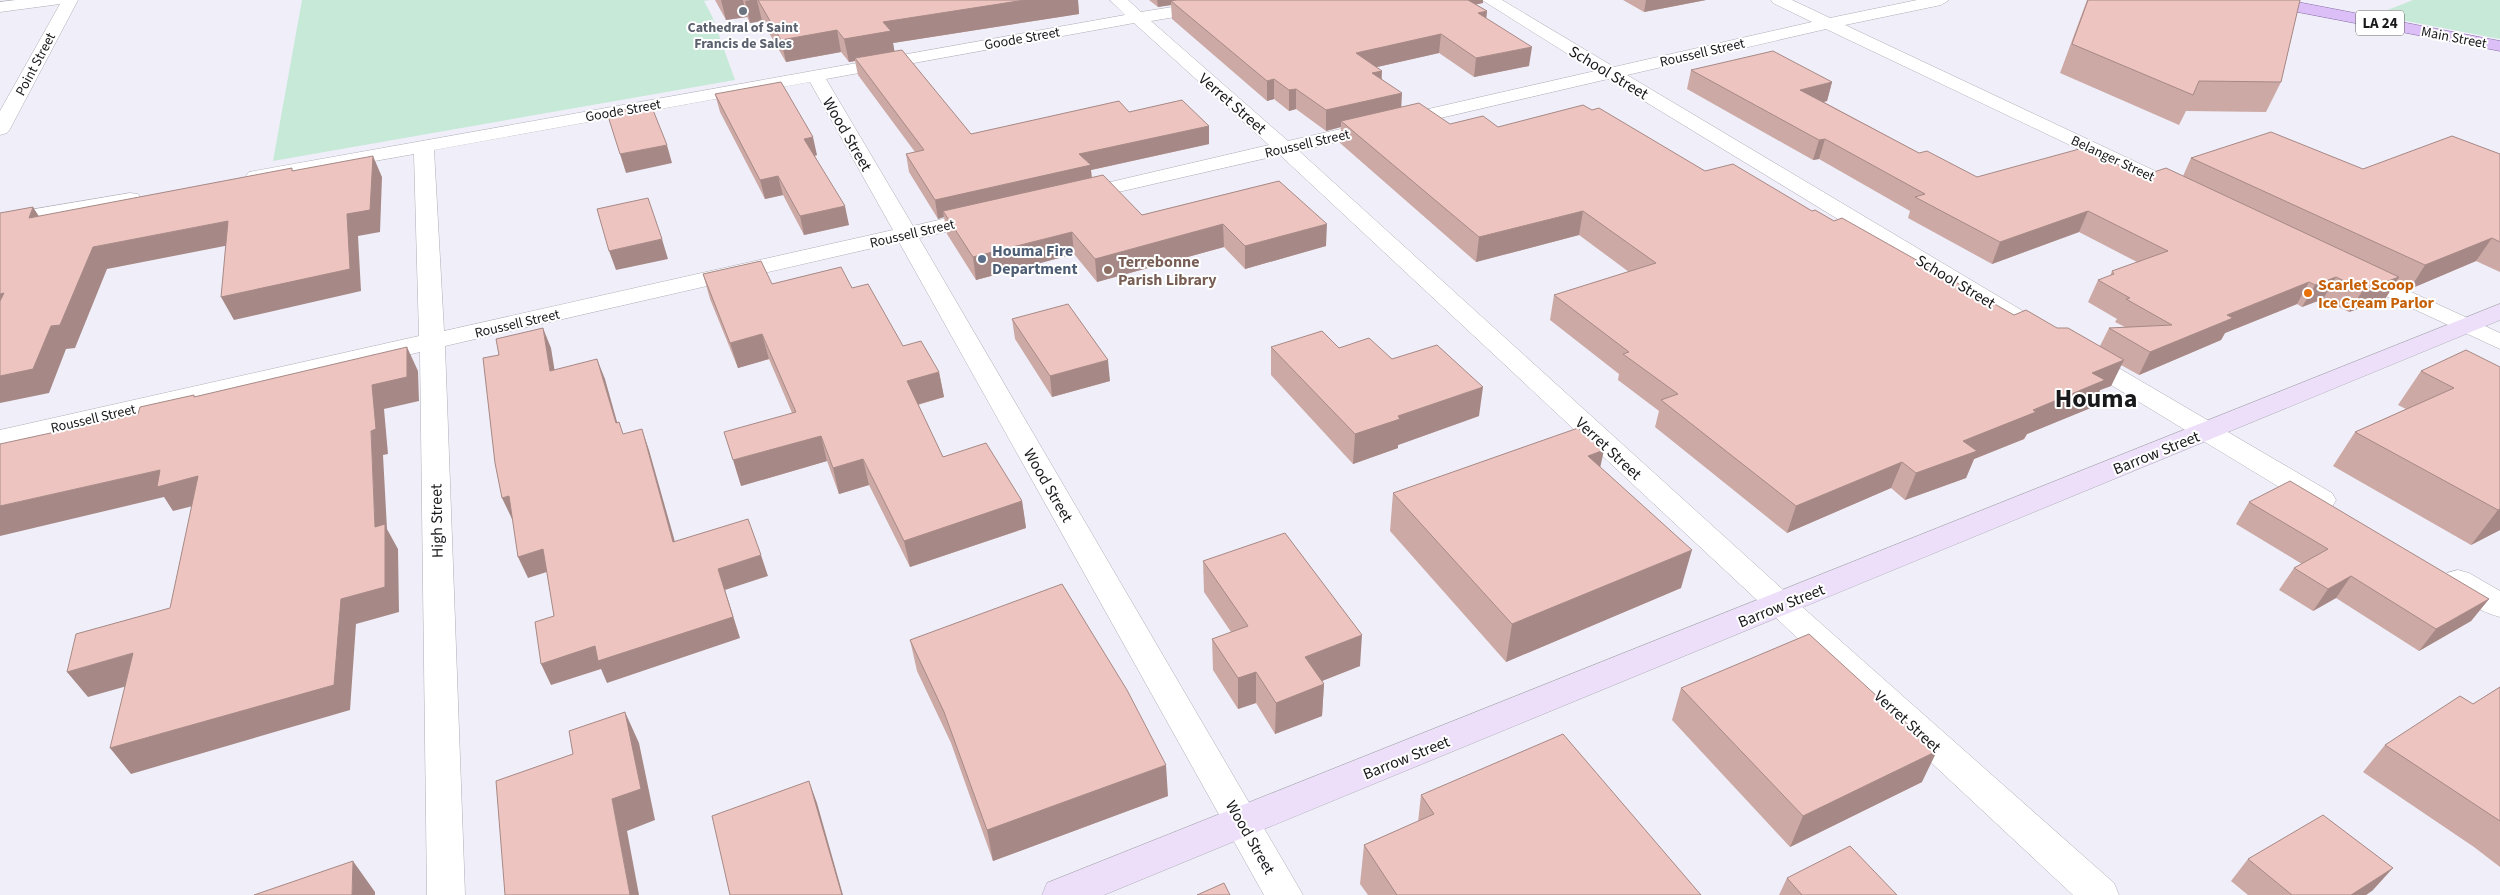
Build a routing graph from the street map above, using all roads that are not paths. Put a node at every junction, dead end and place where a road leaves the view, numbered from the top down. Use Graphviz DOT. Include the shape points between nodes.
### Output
graph roads {
  1 [pos="55,0"];
  2 [pos="70,0"];
  3 [pos="1246,0"];
  4 [pos="1490,0"];
  5 [pos="1780,0"];
  6 [pos="1942,0"];
  7 [pos="2260,0"];
  8 [pos="0,7"];
  9 [pos="1127,9"];
  10 [pos="1829,23"];
  11 [pos="2500,46"];
  12 [pos="1611,73"];
  13 [pos="815,76"];
  14 [pos="0,129"];
  15 [pos="424,146"];
  16 [pos="1284,148"];
  17 [pos="234,180"];
  18 [pos="146,196"];
  19 [pos="1062,199"];
  20 [pos="2199,199"];
  21 [pos="996,214"];
  22 [pos="0,222"];
  23 [pos="905,234"];
  24 [pos="2342,267"];
  25 [pos="2500,311"];
  26 [pos="2464,325"];
  27 [pos="2500,342"];
  28 [pos="432,343"];
  29 [pos="2206,431"];
  30 [pos="0,439"];
  31 [pos="2341,512"];
  32 [pos="2442,571"];
  33 [pos="1780,606"];
  34 [pos="2500,606"];
  35 [pos="1243,822"];
  36 [pos="446,895"];
  37 [pos="1061,895"];
  38 [pos="1284,895"];
  39 [pos="2100,895"];
  1 -- 8 [label="street"];
  2 -- 14 [label="street, Point Street"];
  3 -- 9 [label="street, Goode Street"];
  4 -- 12 [label="street, School Street"];
  5 -- 10 [label="street, Belanger Street"];
  6 -- 10 [label="street, Roussell Street"];
  7 -- 11 [label="main road, Main Street / LA 24"];
  9 -- 13 [label="street, Goode Street"];
  9 -- 16 [label="street, Verret Street"];
  10 -- 12 [label="street, Roussell Street"];
  10 -- 20 [label="street, Belanger Street"];
  12 -- 16 [label="street, Roussell Street"];
  12 -- 29 [label="street, School Street"];
  13 -- 15 [label="street, Goode Street"];
  13 -- 23 [label="street, Wood Street"];
  15 -- 17 [label="street, Goode Street"];
  15 -- 28 [label="street, High Street"];
  16 -- 19 [label="street, Roussell Street"];
  16 -- 33 [label="street, Verret Street"];
  18 -- 22 [label="street"];
  21 -- 23 [label="street, Roussell Street"];
  23 -- 28 [label="street, Roussell Street"];
  23 -- 35 [label="street, Wood Street"];
  24 -- 26 [label="street"];
  25 -- 26 [label="main road, Barrow Street"];
  26 -- 27 [label="street"];
  26 -- 29 [label="main road, Barrow Street"];
  28 -- 30 [label="street, Roussell Street"];
  28 -- 36 [label="street, High Street"];
  29 -- 31 [label="street, School Street"];
  29 -- 33 [label="main road, Barrow Street"];
  32 -- 34 [label="street"];
  33 -- 35 [label="main road, Barrow Street"];
  33 -- 39 [label="street, Verret Street"];
  35 -- 37 [label="main road, Barrow Street"];
  35 -- 38 [label="street, Wood Street"];
}
